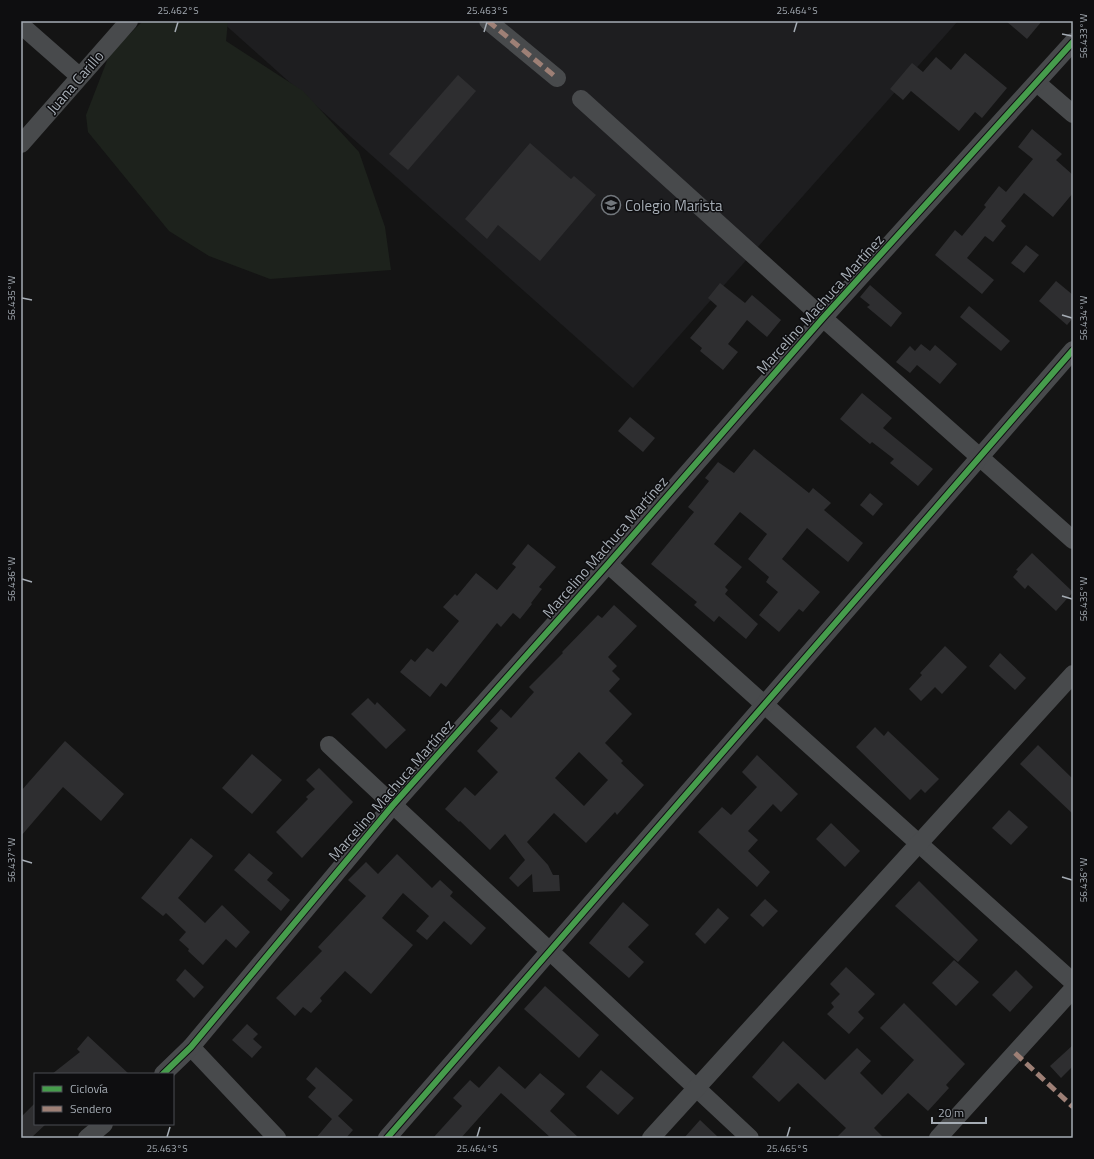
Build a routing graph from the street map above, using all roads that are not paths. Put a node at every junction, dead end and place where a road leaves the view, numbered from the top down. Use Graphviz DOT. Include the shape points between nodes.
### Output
graph roads {
  1 [pos="129,21"];
  2 [pos="488,21"];
  3 [pos="21,25"];
  4 [pos="1073,42"];
  5 [pos="79,76"];
  6 [pos="557,78"];
  7 [pos="1037,83"];
  8 [pos="581,99"];
  9 [pos="1073,114"];
  10 [pos="21,144"];
  11 [pos="823,318"];
  12 [pos="1073,350"];
  13 [pos="981,458"];
  14 [pos="1073,540"];
  15 [pos="608,564"];
  16 [pos="1073,674"];
  17 [pos="765,705"];
  18 [pos="328,745"];
  19 [pos="393,805"];
  20 [pos="919,844"];
  21 [pos="550,951"];
  22 [pos="1073,982"];
  23 [pos="1073,989"];
  24 [pos="191,1047"];
  25 [pos="164,1073"];
  26 [pos="696,1088"];
  27 [pos="103,1125"];
  28 [pos="87,1138"];
  29 [pos="277,1138"];
  30 [pos="387,1138"];
  31 [pos="650,1138"];
  32 [pos="750,1138"];
  33 [pos="938,1138"];
  1 -- 5 [label="street, Juana Carillo"];
  2 -- 6 [label="street"];
  3 -- 5 [label="street"];
  4 -- 7 [label="street, Marcelino Machuca Martínez"];
  5 -- 10 [label="street, Juana Carillo"];
  7 -- 9 [label="street"];
  7 -- 11 [label="street, Marcelino Machuca Martínez"];
  8 -- 11 [label="street"];
  11 -- 13 [label="street"];
  11 -- 15 [label="street, Marcelino Machuca Martínez"];
  12 -- 13 [label="street"];
  13 -- 14 [label="street"];
  13 -- 17 [label="street"];
  15 -- 17 [label="street"];
  15 -- 19 [label="street, Marcelino Machuca Martínez"];
  16 -- 20 [label="street"];
  17 -- 20 [label="street"];
  17 -- 21 [label="street"];
  18 -- 19 [label="street"];
  19 -- 21 [label="street"];
  19 -- 24 [label="street, Marcelino Machuca Martínez"];
  20 -- 22 [label="street"];
  20 -- 26 [label="street"];
  21 -- 26 [label="street"];
  21 -- 30 [label="street"];
  23 -- 33 [label="street"];
  24 -- 25 [label="street, Marcelino Machuca Martínez"];
  24 -- 29 [label="street"];
  26 -- 31 [label="street"];
  26 -- 32 [label="street"];
  27 -- 28 [label="street"];
}
